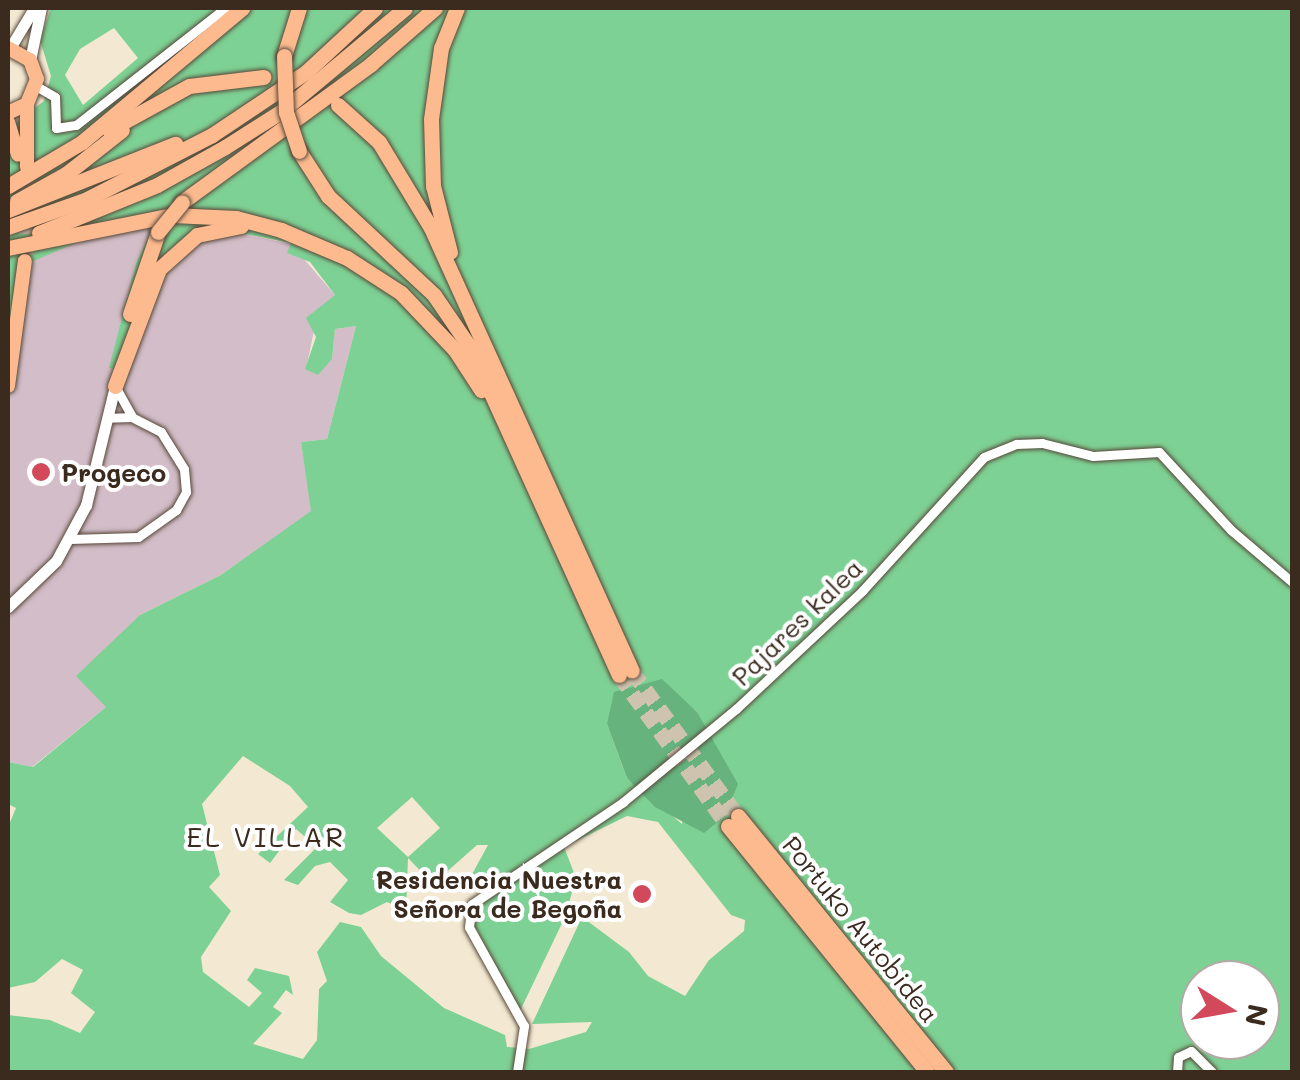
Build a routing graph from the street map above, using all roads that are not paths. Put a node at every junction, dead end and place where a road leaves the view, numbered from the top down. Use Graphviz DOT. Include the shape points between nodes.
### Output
graph roads {
  1 [pos="37,8"];
  2 [pos="225,8"];
  3 [pos="242,8"];
  4 [pos="299,8"];
  5 [pos="374,8"];
  6 [pos="405,8"];
  7 [pos="435,8"];
  8 [pos="457,8"];
  9 [pos="9,48"];
  10 [pos="30,60"];
  11 [pos="263,77"];
  12 [pos="36,86"];
  13 [pos="156,102"];
  14 [pos="27,104"];
  15 [pos="338,105"];
  16 [pos="8,113"];
  17 [pos="8,122"];
  18 [pos="8,188"];
  19 [pos="8,208"];
  20 [pos="265,226"];
  21 [pos="8,228"];
  22 [pos="15,253"];
  23 [pos="473,317"];
  24 [pos="8,349"];
  25 [pos="8,386"];
  26 [pos="114,386"];
  27 [pos="132,417"];
  28 [pos="107,418"];
  29 [pos="504,431"];
  30 [pos="70,539"];
  31 [pos="1292,582"];
  32 [pos="8,608"];
  33 [pos="516,1072"];
  34 [pos="927,1072"];
  35 [pos="946,1072"];
  36 [pos="1178,1072"];
  37 [pos="1212,1072"];
  1 -- 9 [label="street"];
  1 -- 10 [label="street"];
  2 -- 12 [label="street" via="76,126 56,128 55,97"];
  3 -- 18 [label="highway" via="82,142"];
  4 -- 29 [label="highway, bridge" via="284,56 286,112 299,151 328,196 419,278 453,320 482,370"];
  5 -- 19 [label="highway" via="210,125 83,186"];
  5 -- 21 [label="highway" via="306,72 212,135 87,198"];
  6 -- 22 [label="highway" via="308,91 225,147"];
  7 -- 26 [label="highway, bridge" via="371,64 182,202 158,232 140,276"];
  8 -- 23 [label="highway" via="434,86 430,151 440,217"];
  9 -- 10 [label="main road"];
  10 -- 12 [label="main road"];
  11 -- 13 [label="highway" via="212,80"];
  12 -- 14 [label="main road"];
  13 -- 18 [label="highway" via="56,168"];
  13 -- 19 [label="highway" via="66,174"];
  14 -- 16 [label="main road"];
  14 -- 17 [label="main road" via="24,170"];
  15 -- 23 [label="highway" via="370,132 401,175"];
  20 -- 22 [label="highway" via="216,216 160,216"];
  20 -- 26 [label="highway" via="211,230 170,255 147,294"];
  20 -- 29 [label="highway" via="335,251 400,293 456,350"];
  22 -- 24 [label="main road"];
  22 -- 25 [label="main road"];
  23 -- 29 [label="highway" via="625,673"];
  26 -- 27 [label="street"];
  26 -- 28 [label="street"];
  27 -- 28 [label="street"];
  27 -- 30 [label="street" via="152,426 171,447 187,480 182,502 138,537"];
  28 -- 30 [label="street" via="86,506"];
  30 -- 32 [label="street"];
  31 -- 33 [label="street, Pajares kalea" via="1231,530 1159,452 1093,456 1042,443 1016,444 984,457 862,590 736,708 623,802 472,904 468,926 524,1026"];
  34 -- 35 [label="highway, Portuko Autobidea" via="733,821"];
  36 -- 37 [label="street" via="1178,1057 1191,1051"];
}
